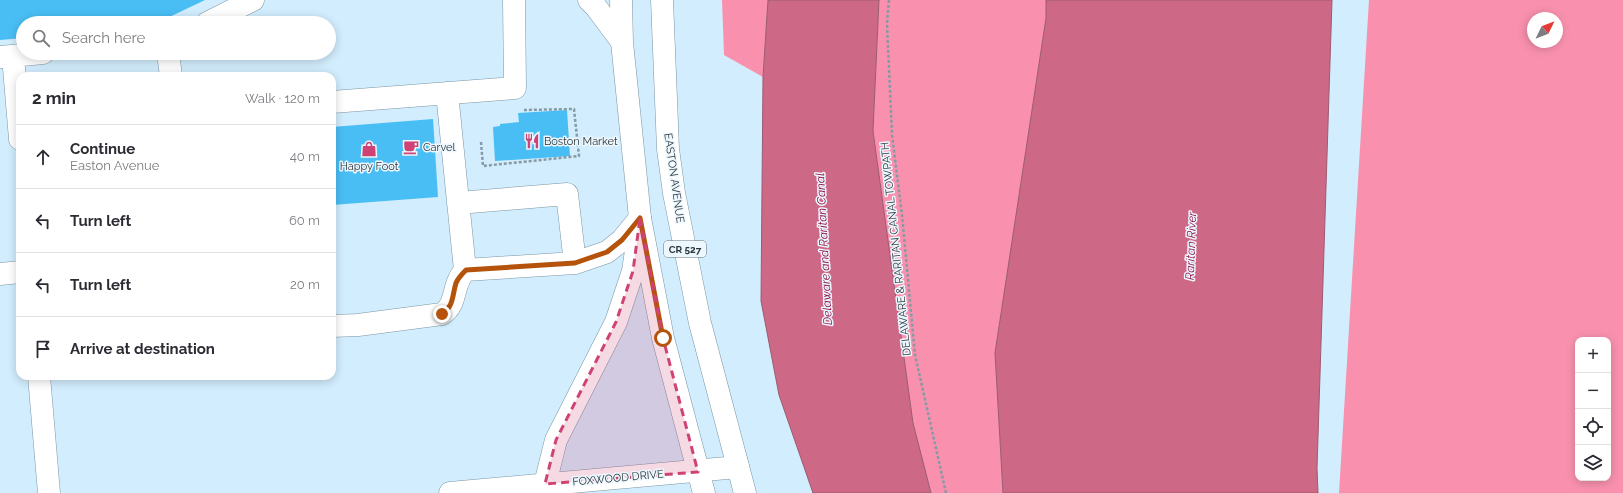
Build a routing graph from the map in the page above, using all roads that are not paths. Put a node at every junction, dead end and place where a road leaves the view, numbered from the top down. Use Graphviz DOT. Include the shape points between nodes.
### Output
graph roads {
  1 [pos="253,0"];
  2 [pos="514,0"];
  3 [pos="589,0"];
  4 [pos="621,0"];
  5 [pos="662,0"];
  6 [pos="221,16"];
  7 [pos="622,42"];
  8 [pos="7,57"];
  9 [pos="169,60"];
  10 [pos="170,72"];
  11 [pos="447,93"];
  12 [pos="336,102"];
  13 [pos="16,114"];
  14 [pos="458,203"];
  15 [pos="640,218"];
  16 [pos="575,263"];
  17 [pos="466,270"];
  18 [pos="16,272"];
  19 [pos="0,274"];
  20 [pos="336,326"];
  21 [pos="39,380"];
  22 [pos="738,467"];
  23 [pos="698,472"];
  24 [pos="545,484"];
  25 [pos="49,493"];
  26 [pos="460,493"];
  27 [pos="704,493"];
  28 [pos="745,493"];
  1 -- 6 [label="main road"];
  2 -- 11 [label="main road" via="515,88"];
  3 -- 7 [label="main road"];
  4 -- 7 [label="main road, CR 527"];
  5 -- 22 [label="main road, EASTON AVENUE / CR 527" via="668,149 674,193 700,323"];
  7 -- 15 [label="main road, CR 527"];
  8 -- 13 [label="main road"];
  9 -- 10 [label="main road"];
  11 -- 12 [label="main road"];
  11 -- 14 [label="main road"];
  14 -- 16 [label="main road" via="567,194"];
  14 -- 17 [label="main road"];
  15 -- 16 [label="main road" via="622,240 607,252"];
  15 -- 23 [label="main road, CR 527" via="663,338"];
  15 -- 24 [label="main road" via="633,271 616,322 556,440"];
  16 -- 17 [label="main road"];
  17 -- 20 [label="main road" via="456,283 448,310 442,314"];
  18 -- 19 [label="main road"];
  21 -- 25 [label="main road"];
  22 -- 23 [label="main road, FOXWOOD DRIVE"];
  22 -- 28 [label="main road, EASTON AVENUE / CR 527"];
  23 -- 24 [label="main road, FOXWOOD DRIVE"];
  23 -- 27 [label="main road, CR 527"];
  24 -- 26 [label="main road, FOXWOOD DRIVE"];
}
